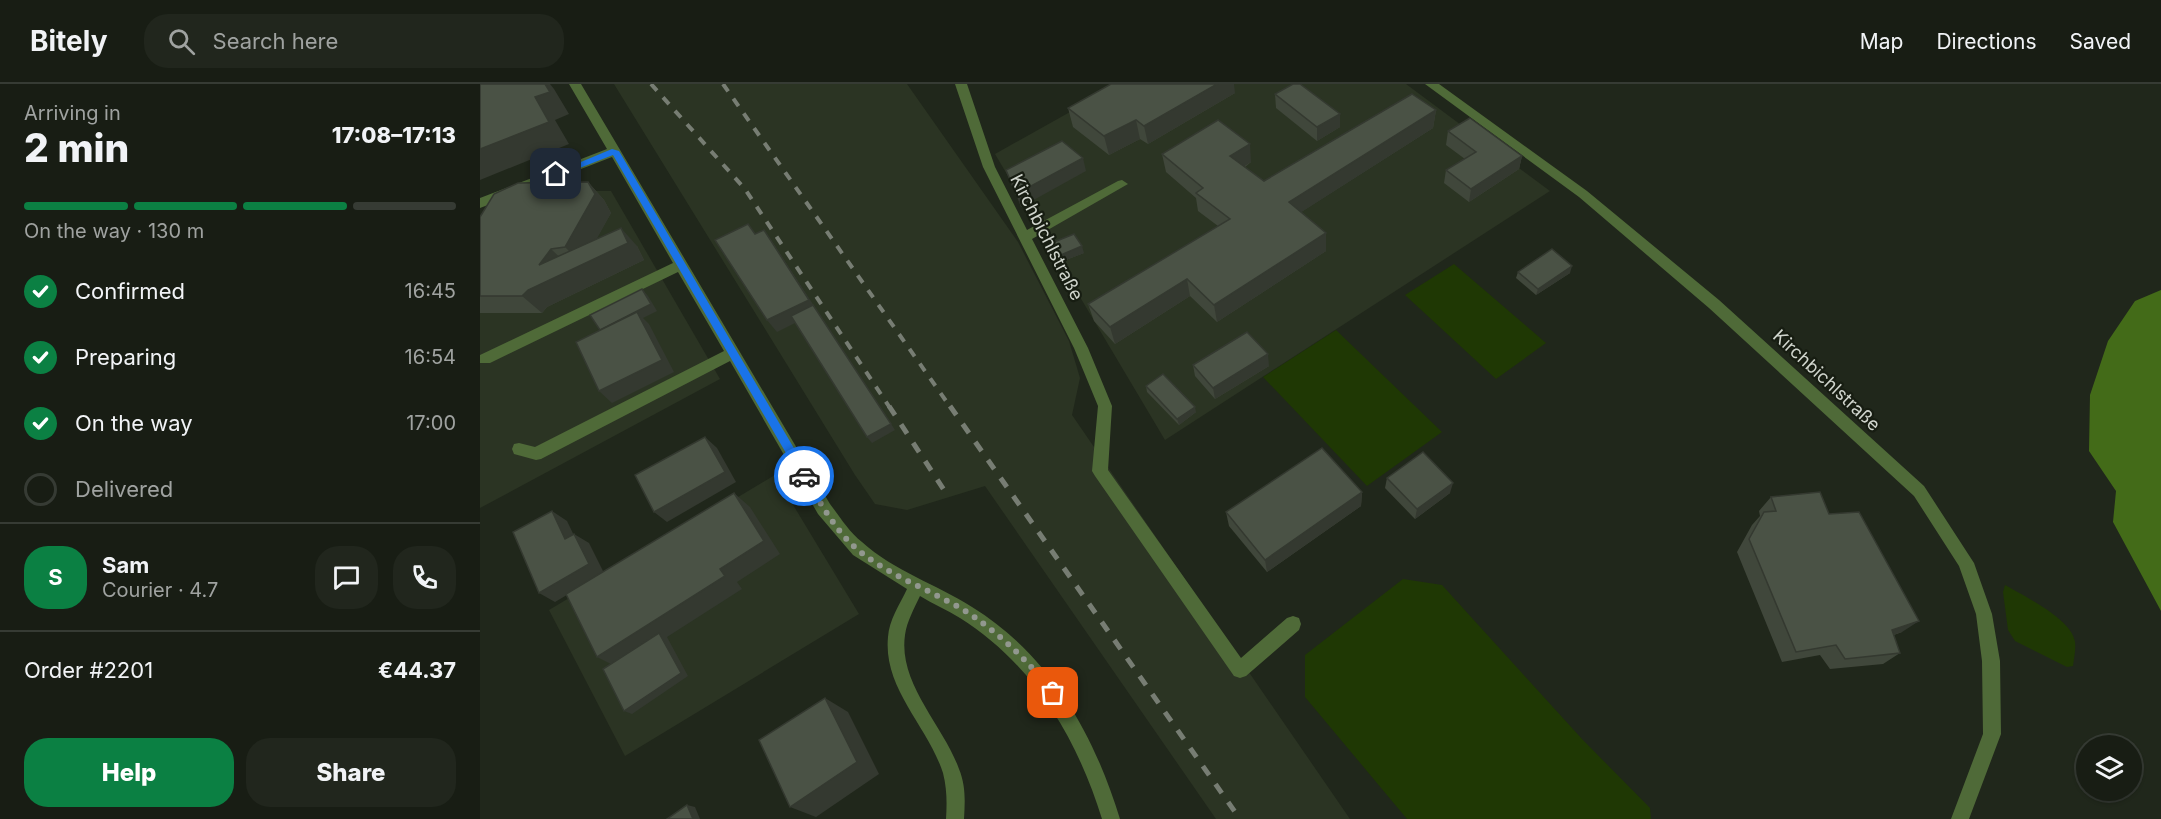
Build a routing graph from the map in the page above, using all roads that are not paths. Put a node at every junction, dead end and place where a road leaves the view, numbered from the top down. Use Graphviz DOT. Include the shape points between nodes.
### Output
graph roads {
  1 [pos="575,84"];
  2 [pos="961,84"];
  3 [pos="1431,84"];
  4 [pos="615,151"];
  5 [pos="1122,184"];
  6 [pos="480,203"];
  7 [pos="1025,237"];
  8 [pos="681,265"];
  9 [pos="731,354"];
  10 [pos="485,359"];
  11 [pos="519,449"];
  12 [pos="916,586"];
  13 [pos="1293,624"];
  14 [pos="955,819"];
  15 [pos="1111,819"];
  16 [pos="1960,819"];
  1 -- 4 [label="street"];
  2 -- 7 [label="street, Kirchbichlstraße" via="989,167"];
  3 -- 16 [label="street, Kirchbichlstraße" via="1583,194 1714,304 1919,491 1966,562 1984,614 1991,662 1992,734"];
  4 -- 6 [label="street"];
  4 -- 8 [label="street"];
  5 -- 7 [label="street"];
  7 -- 13 [label="street, Kirchbichlstraße" via="1081,348 1105,406 1100,471 1240,670"];
  8 -- 9 [label="street"];
  8 -- 10 [label="street"];
  9 -- 11 [label="street" via="536,454"];
  9 -- 12 [label="street" via="824,509 857,549"];
  12 -- 14 [label="street" via="896,636 897,665 952,772"];
  12 -- 15 [label="street" via="973,616 1040,676 1065,709 1087,750"];
}
